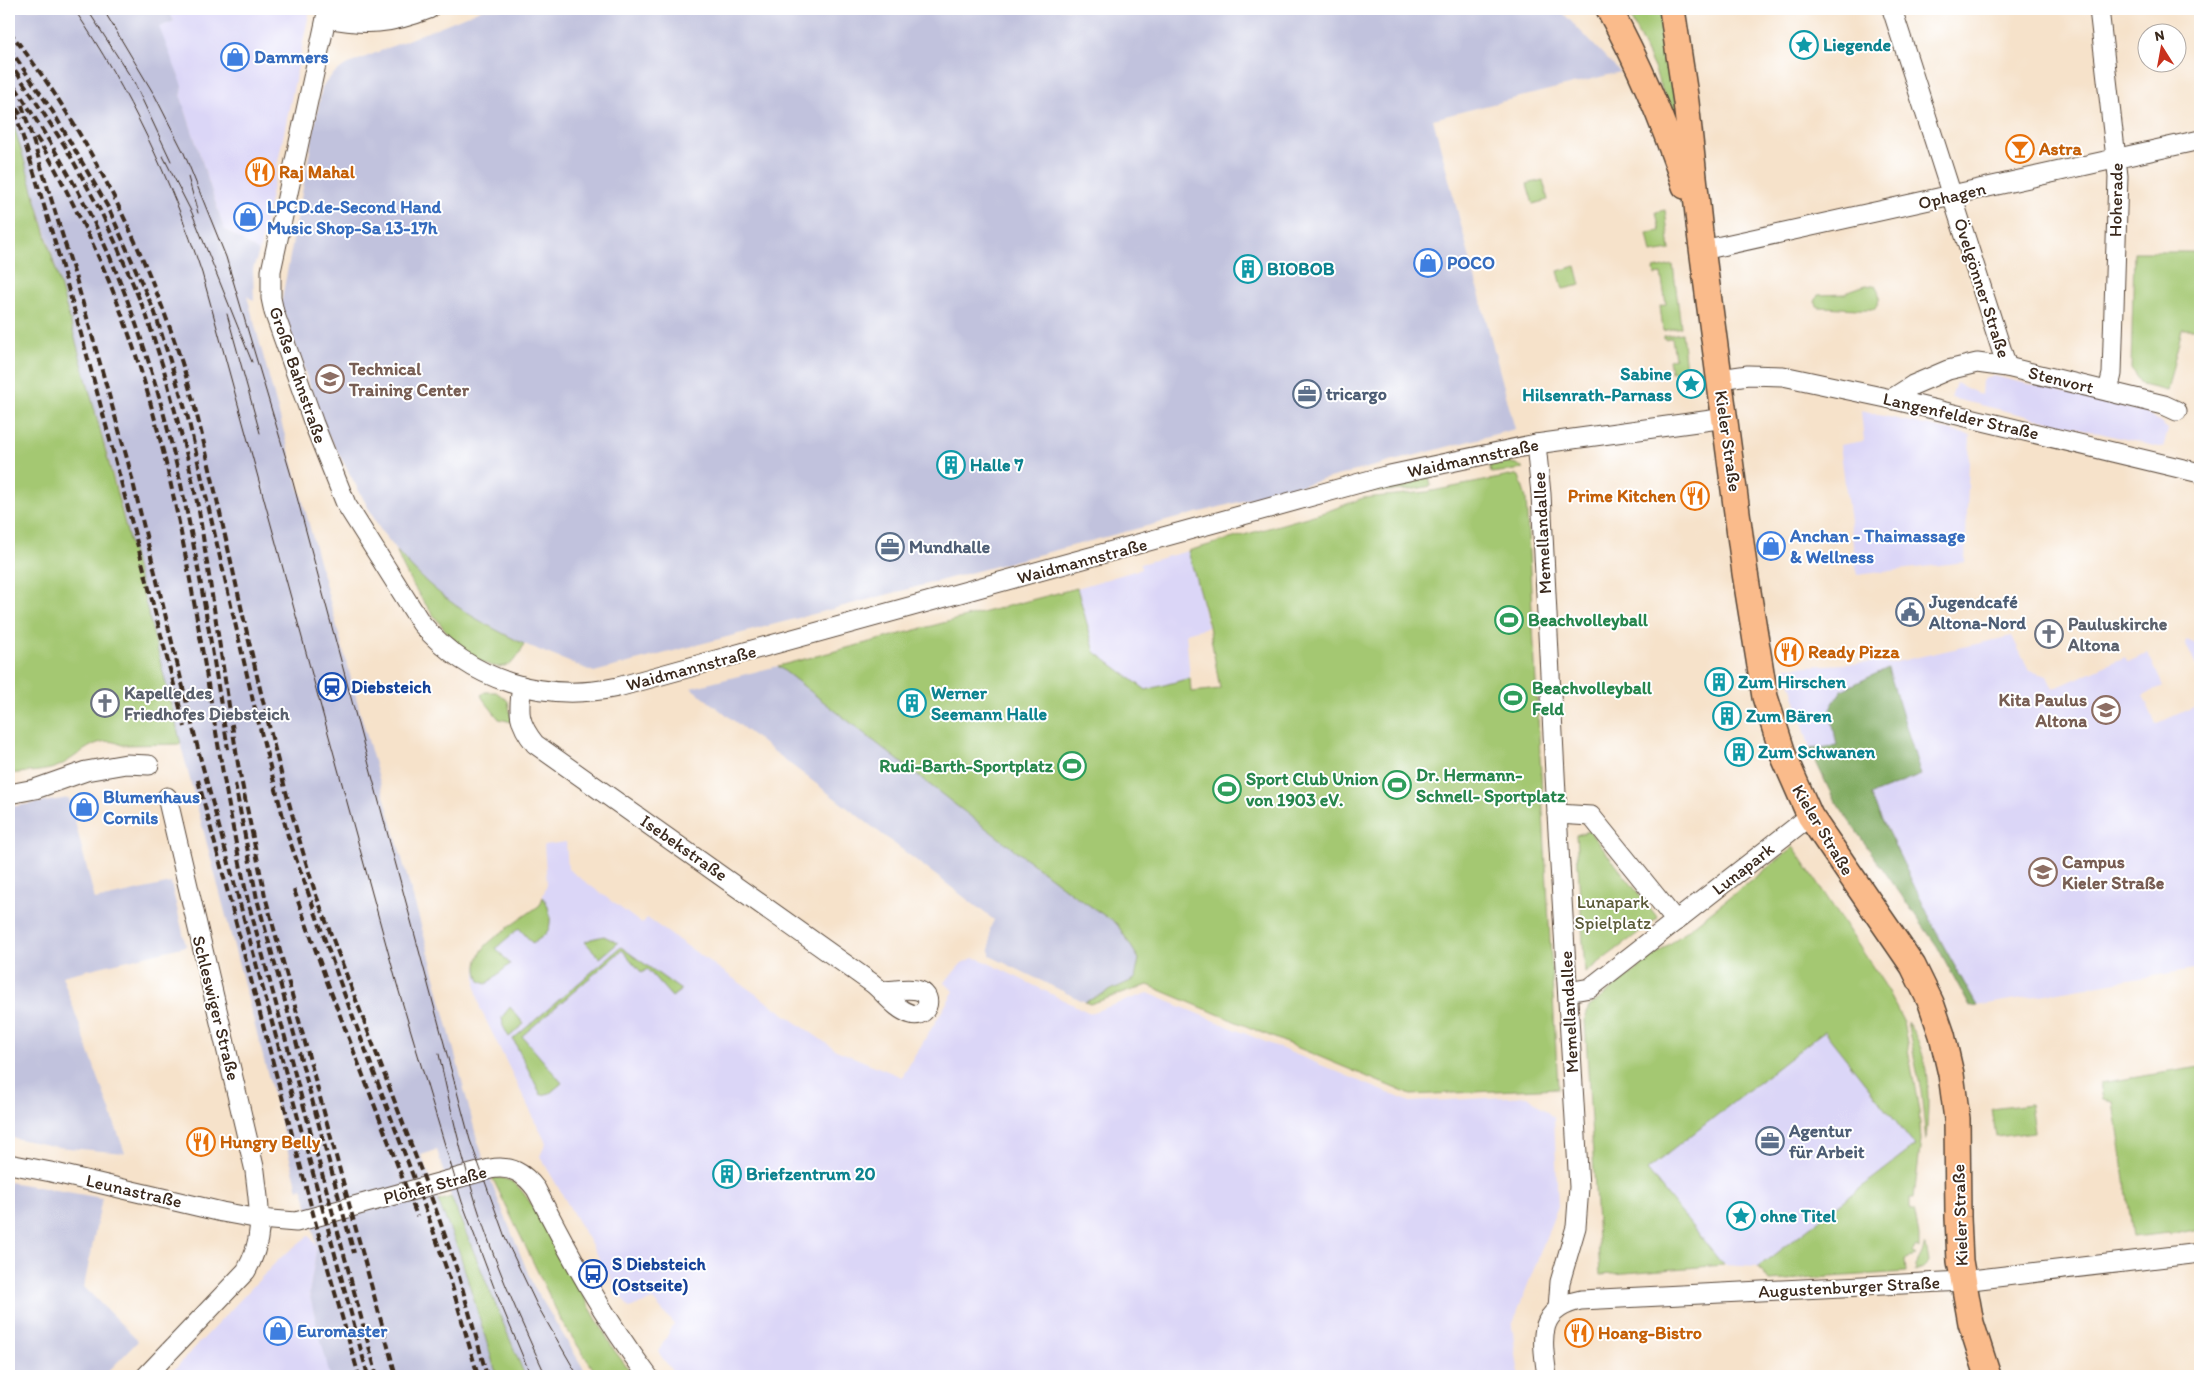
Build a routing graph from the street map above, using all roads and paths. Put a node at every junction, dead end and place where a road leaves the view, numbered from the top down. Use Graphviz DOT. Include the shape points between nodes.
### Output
graph roads {
  1 [pos="429,9"];
  2 [pos="1609,9"];
  3 [pos="1672,9"];
  4 [pos="1892,9"];
  5 [pos="2099,9"];
  6 [pos="327,14"];
  7 [pos="2200,140"];
  8 [pos="2117,157"];
  9 [pos="1952,195"];
  10 [pos="1701,242"];
  11 [pos="2007,367"];
  12 [pos="1720,379"];
  13 [pos="2108,391"];
  14 [pos="1891,399"];
  15 [pos="2177,412"];
  16 [pos="1726,418"];
  17 [pos="1536,444"];
  18 [pos="2200,473"];
  19 [pos="448,651"];
  20 [pos="522,686"];
  21 [pos="149,765"];
  22 [pos="9,794"];
  23 [pos="167,797"];
  24 [pos="1557,814"];
  25 [pos="1810,816"];
  26 [pos="1676,922"];
  27 [pos="882,991"];
  28 [pos="1568,992"];
  29 [pos="9,1164"];
  30 [pos="260,1219"];
  31 [pos="2200,1253"];
  32 [pos="1963,1281"];
  33 [pos="1558,1308"];
  34 [pos="146,1376"];
  35 [pos="648,1376"];
  36 [pos="1546,1376"];
  37 [pos="1988,1376"];
  1 -- 6 [label="street" via="381,23 354,24"];
  2 -- 10 [label="main road, Kieler Straße" via="1644,75 1667,130"];
  3 -- 10 [label="main road, Kieler Straße"];
  4 -- 9 [label="street, Övelgönner Straße"];
  5 -- 8 [label="street, Hoherade"];
  6 -- 19 [label="street, Große Bahnstraße" via="271,271 271,298 314,424 346,504 422,622"];
  7 -- 8 [label="street, Ophagen"];
  8 -- 9 [label="street, Ophagen"];
  8 -- 13 [label="street, Hoherade" via="2112,374"];
  9 -- 10 [label="street, Ophagen"];
  9 -- 11 [label="street, Övelgönner Straße"];
  10 -- 12 [label="main road, Kieler Straße"];
  11 -- 13 [label="street, Stenvort"];
  11 -- 14 [label="street, Stenvort" via="1977,363 1948,370 1913,385"];
  12 -- 14 [label="street, Langenfelder Straße" via="1748,375 1783,376"];
  12 -- 16 [label="main road, Kieler Straße"];
  13 -- 15 [label="street, Stenvort" via="2164,405"];
  14 -- 18 [label="street, Langenfelder Straße"];
  16 -- 17 [label="street, Waidmannstraße"];
  16 -- 25 [label="main road, Kieler Straße" via="1744,573 1766,697 1784,757"];
  17 -- 20 [label="street, Waidmannstraße" via="1385,476 618,688 572,693"];
  17 -- 24 [label="street, Memellandallee"];
  19 -- 20 [label="street, Waidmannstraße" via="484,673"];
  20 -- 27 [label="street, Isebekstraße" via="521,722 535,744"];
  21 -- 22 [label="street" via="126,764 86,771 35,789"];
  23 -- 30 [label="street, Schleswiger Straße" via="255,1171"];
  24 -- 26 [label="street" via="1591,816"];
  24 -- 28 [label="street, Memellandallee"];
  25 -- 26 [label="street, Lunapark"];
  25 -- 32 [label="main road, Kieler Straße" via="1913,966 1942,1035 1957,1119 1958,1238"];
  26 -- 28 [label="street, Lunapark" via="1590,988"];
  28 -- 33 [label="street, Memellandallee" via="1579,1187 1576,1227 1560,1282"];
  29 -- 30 [label="street, Leunastraße"];
  30 -- 34 [label="street, Schleswiger Straße" via="258,1244 246,1271"];
  30 -- 35 [label="street, Plöner Straße" via="308,1220 490,1169 511,1168 528,1179 536,1190 599,1306"];
  31 -- 32 [label="street, Augustenburger Straße"];
  32 -- 33 [label="street, Augustenburger Straße" via="1600,1299 1568,1303"];
  32 -- 37 [label="main road, Kieler Straße" via="1971,1323"];
  33 -- 36 [label="street" via="1550,1316 1543,1339"];
}
